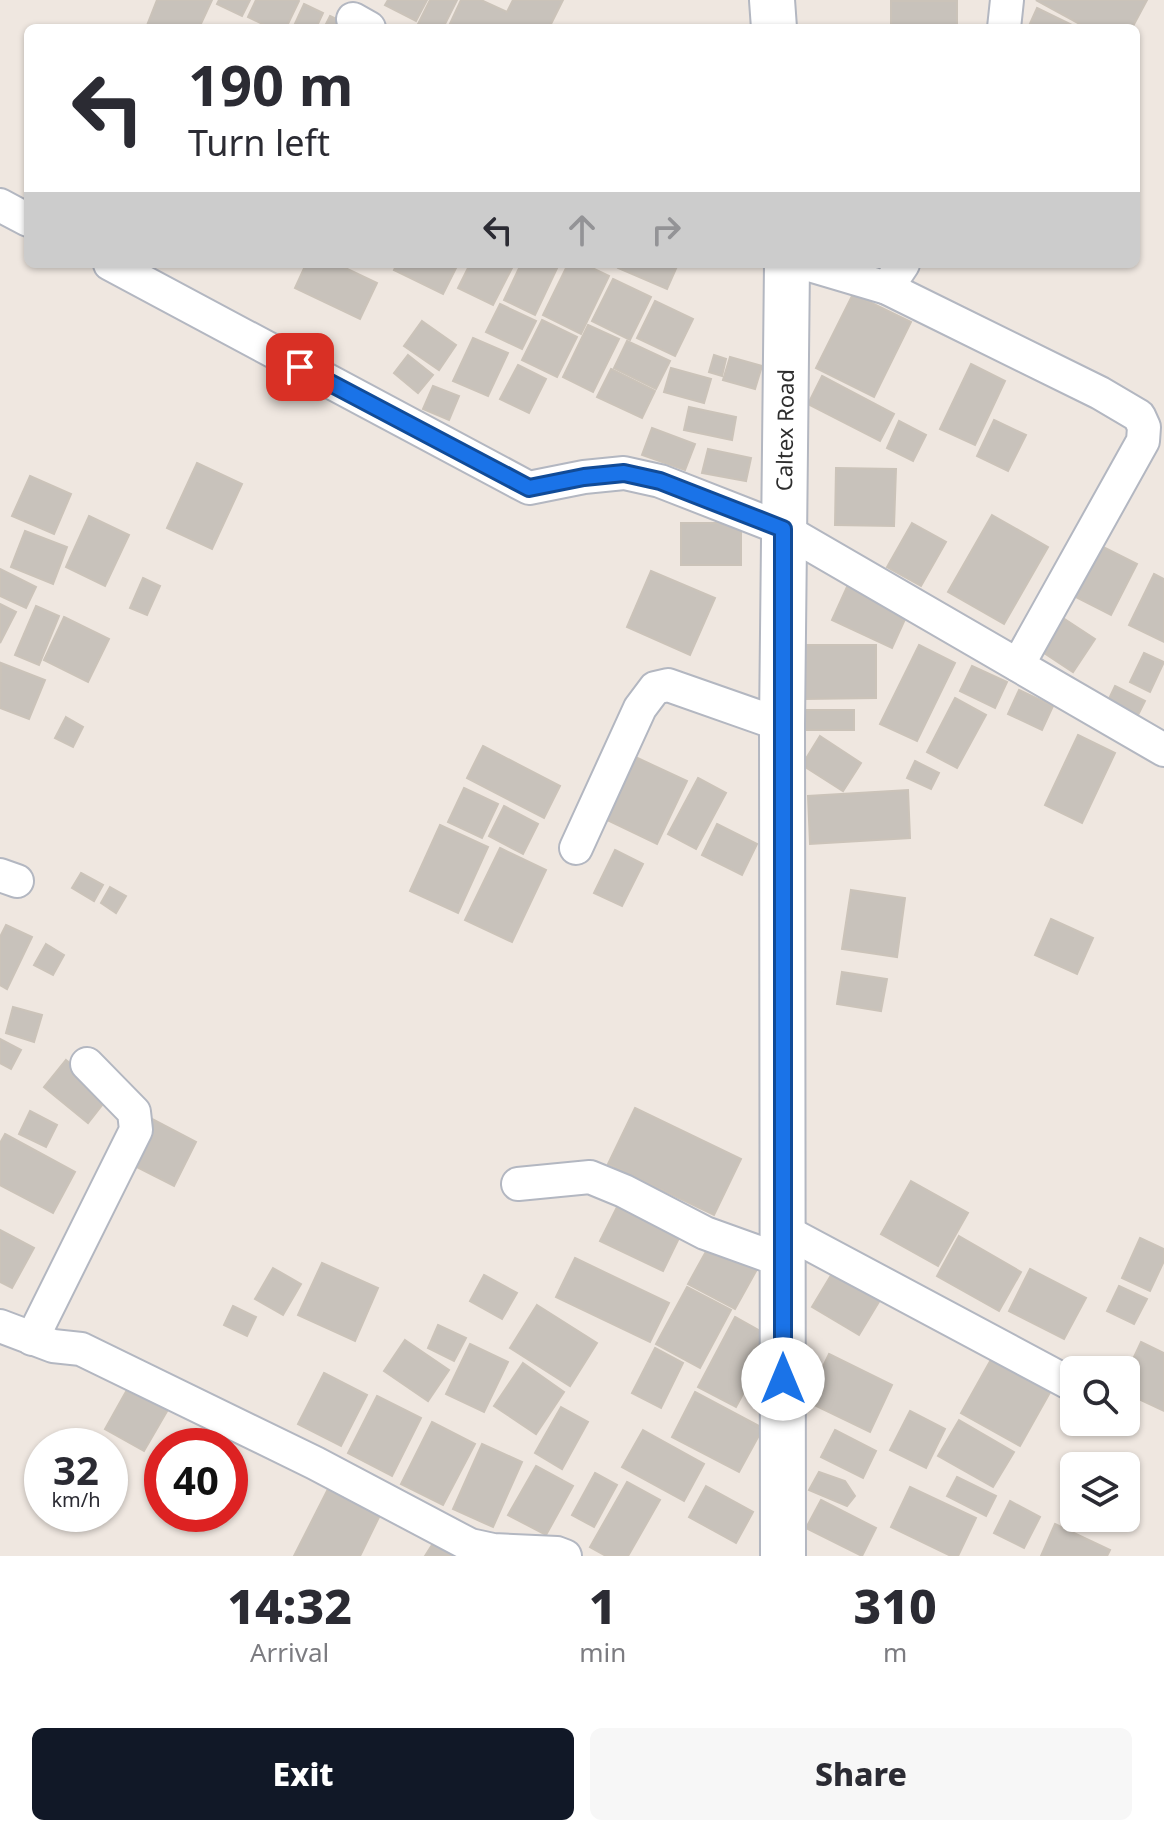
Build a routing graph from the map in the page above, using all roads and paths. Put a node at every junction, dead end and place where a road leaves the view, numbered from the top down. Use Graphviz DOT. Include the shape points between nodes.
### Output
graph roads {
  1 [pos="772,0"];
  2 [pos="1007,0"];
  3 [pos="774,24"];
  4 [pos="1004,24"];
  5 [pos="0,205"];
  6 [pos="24,218"];
  7 [pos="117,268"];
  8 [pos="787,268"];
  9 [pos="836,268"];
  10 [pos="895,276"];
  11 [pos="783,529"];
  12 [pos="1018,665"];
  13 [pos="782,725"];
  14 [pos="1164,750"];
  15 [pos="576,848"];
  16 [pos="87,1064"];
  17 [pos="518,1184"];
  18 [pos="783,1245"];
  19 [pos="0,1326"];
  20 [pos="32,1339"];
  21 [pos="1060,1379"];
  22 [pos="565,1556"];
  23 [pos="783,1556"];
  1 -- 3 [label="street"];
  2 -- 4 [label="street"];
  5 -- 6 [label="street"];
  7 -- 11 [label="street" via="518,484 539,488 624,473 660,481"];
  8 -- 11 [label="street, Caltex Road"];
  9 -- 10 [label="street"];
  10 -- 12 [label="street" via="1139,416 1144,427 1143,441"];
  11 -- 12 [label="street"];
  11 -- 13 [label="street, Caltex Road"];
  12 -- 14 [label="street"];
  13 -- 15 [label="street" via="668,685 655,688 640,708"];
  13 -- 18 [label="street, Caltex Road"];
  16 -- 20 [label="street" via="134,1112 136,1130"];
  17 -- 18 [label="street" via="590,1177 705,1233"];
  18 -- 21 [label="street"];
  18 -- 23 [label="street, Caltex Road"];
  19 -- 20 [label="street"];
  20 -- 22 [label="street" via="81,1349 470,1545"];
}
